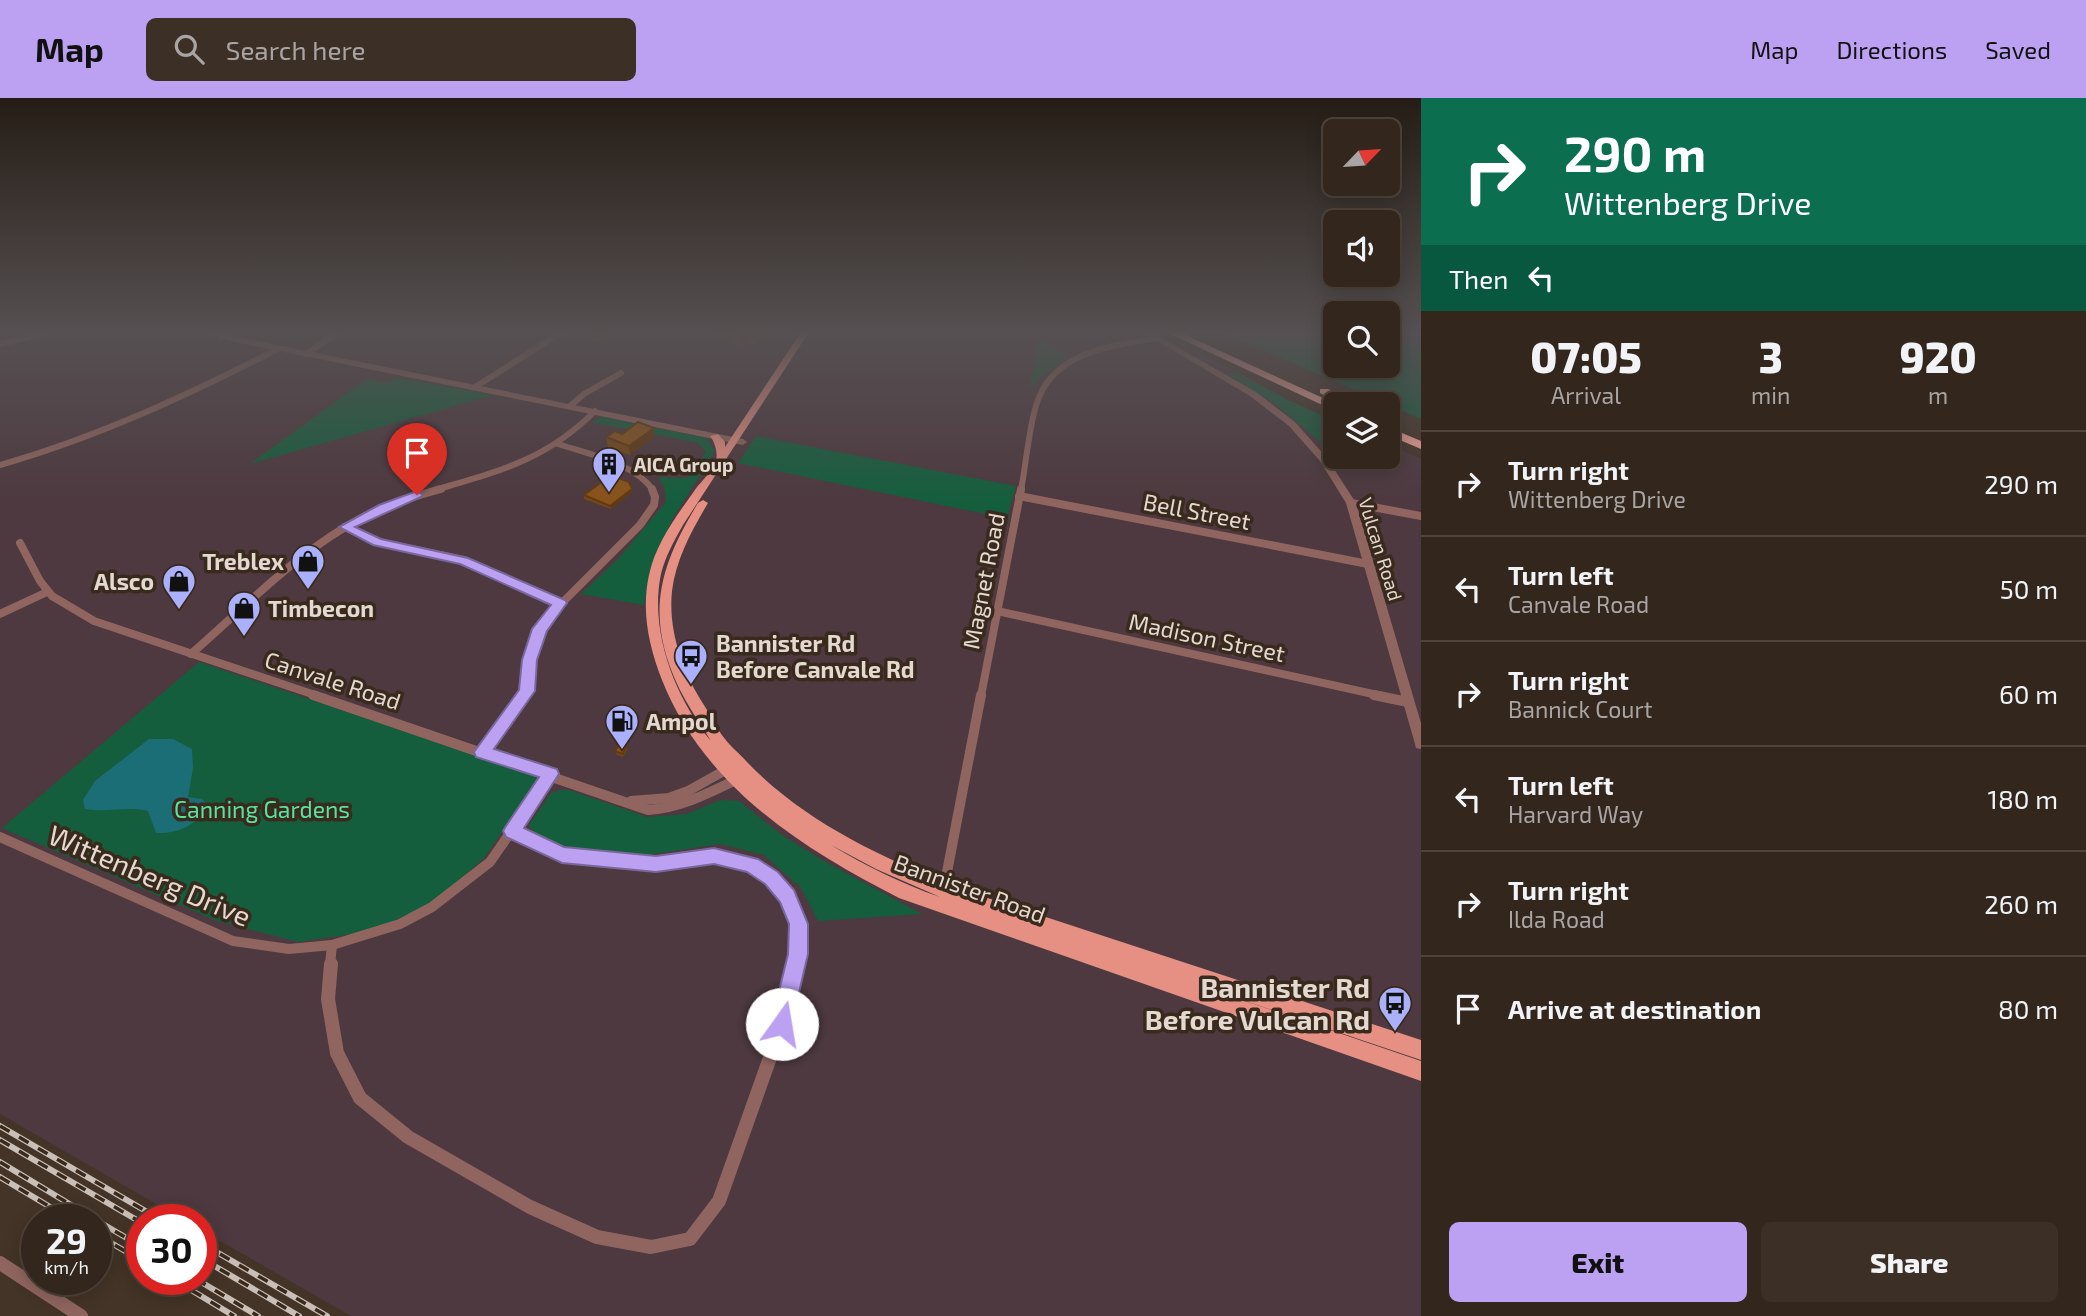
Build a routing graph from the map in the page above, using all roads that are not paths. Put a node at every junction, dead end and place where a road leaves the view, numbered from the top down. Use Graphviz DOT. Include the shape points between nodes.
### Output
graph roads {
  1 [pos="199,389"];
  2 [pos="484,389"];
  3 [pos="593,389"];
  4 [pos="770,389"];
  5 [pos="775,389"];
  6 [pos="1043,389"];
  7 [pos="1241,389"];
  8 [pos="1294,389"];
  9 [pos="1323,402"];
  10 [pos="570,406"];
  11 [pos="595,411"];
  12 [pos="1400,425"];
  13 [pos="681,428"];
  14 [pos="1421,433"];
  15 [pos="715,436"];
  16 [pos="1400,436"];
  17 [pos="740,438"];
  18 [pos="558,444"];
  19 [pos="1421,445"];
  20 [pos="721,460"];
  21 [pos="0,466"];
  22 [pos="1019,496"];
  23 [pos="1351,503"];
  24 [pos="1421,516"];
  25 [pos="345,527"];
  26 [pos="20,543"];
  27 [pos="1368,564"];
  28 [pos="47,592"];
  29 [pos="560,603"];
  30 [pos="997,611"];
  31 [pos="0,614"];
  32 [pos="191,654"];
  33 [pos="1409,702"];
  34 [pos="1421,744"];
  35 [pos="482,752"];
  36 [pos="736,772"];
  37 [pos="551,774"];
  38 [pos="512,831"];
  39 [pos="0,837"];
  40 [pos="942,899"];
  41 [pos="332,945"];
  42 [pos="1421,1050"];
  43 [pos="1421,1071"];
  44 [pos="0,1264"];
  45 [pos="81,1316"];
  1 -- 21 [label="street" via="68,445"];
  2 -- 10 [label="street"];
  3 -- 10 [label="street"];
  4 -- 17 [label="main road, Bannister Road"];
  5 -- 17 [label="main road, Bannister Road"];
  6 -- 22 [label="street, Magnet Road"];
  7 -- 23 [label="street, Vulcan Road" via="1292,424 1324,460"];
  8 -- 9 [label="highway"];
  10 -- 11 [label="street"];
  11 -- 13 [label="street"];
  11 -- 18 [label="street"];
  12 -- 14 [label="highway"];
  13 -- 15 [label="street"];
  13 -- 17 [label="street"];
  15 -- 17 [label="street"];
  15 -- 20 [label="main road"];
  16 -- 19 [label="highway"];
  17 -- 20 [label="main road, Bannister Road"];
  17 -- 36 [label="main road, Bannister Road" via="686,529 665,588 668,634 680,676"];
  18 -- 25 [label="street" via="508,467 383,508"];
  18 -- 29 [label="street" via="633,472 646,480 656,499 640,525"];
  20 -- 36 [label="main road, Bannister Road" via="675,527 657,566 652,607 658,649 673,692 693,729"];
  22 -- 27 [label="street, Bell Street"];
  22 -- 30 [label="street, Magnet Road"];
  23 -- 24 [label="street"];
  23 -- 27 [label="street, Vulcan Road"];
  25 -- 29 [label="street" via="377,542 464,561"];
  25 -- 32 [label="street"];
  26 -- 28 [label="street, Canvale Road"];
  27 -- 33 [label="street, Vulcan Road"];
  28 -- 31 [label="street"];
  28 -- 32 [label="street, Canvale Road" via="73,612"];
  29 -- 35 [label="street" via="540,629 527,691"];
  30 -- 33 [label="street, Madison Street"];
  30 -- 40 [label="street, Magnet Road"];
  32 -- 35 [label="street, Canvale Road"];
  33 -- 34 [label="street, Vulcan Road"];
  35 -- 37 [label="street, Canvale Road"];
  36 -- 37 [label="street, Canvale Road" via="694,801 648,810"];
  36 -- 40 [label="main road, Bannister Road" via="829,836"];
  37 -- 38 [label="street, Wittenberg Drive"];
  38 -- 41 [label="street, Wittenberg Drive" via="490,862 432,907 400,924"];
  38 -- 41 [label="street" via="562,855 656,864 714,856 751,865 771,878 787,897 799,924 798,954 782,1024 719,1201 690,1239 651,1247 597,1237 519,1201 408,1137 360,1097 337,1054 328,999"];
  39 -- 41 [label="street, Wittenberg Drive" via="233,941 289,949"];
  40 -- 42 [label="main road, Bannister Road"];
  40 -- 43 [label="main road, Bannister Road"];
  44 -- 45 [label="street"];
}
